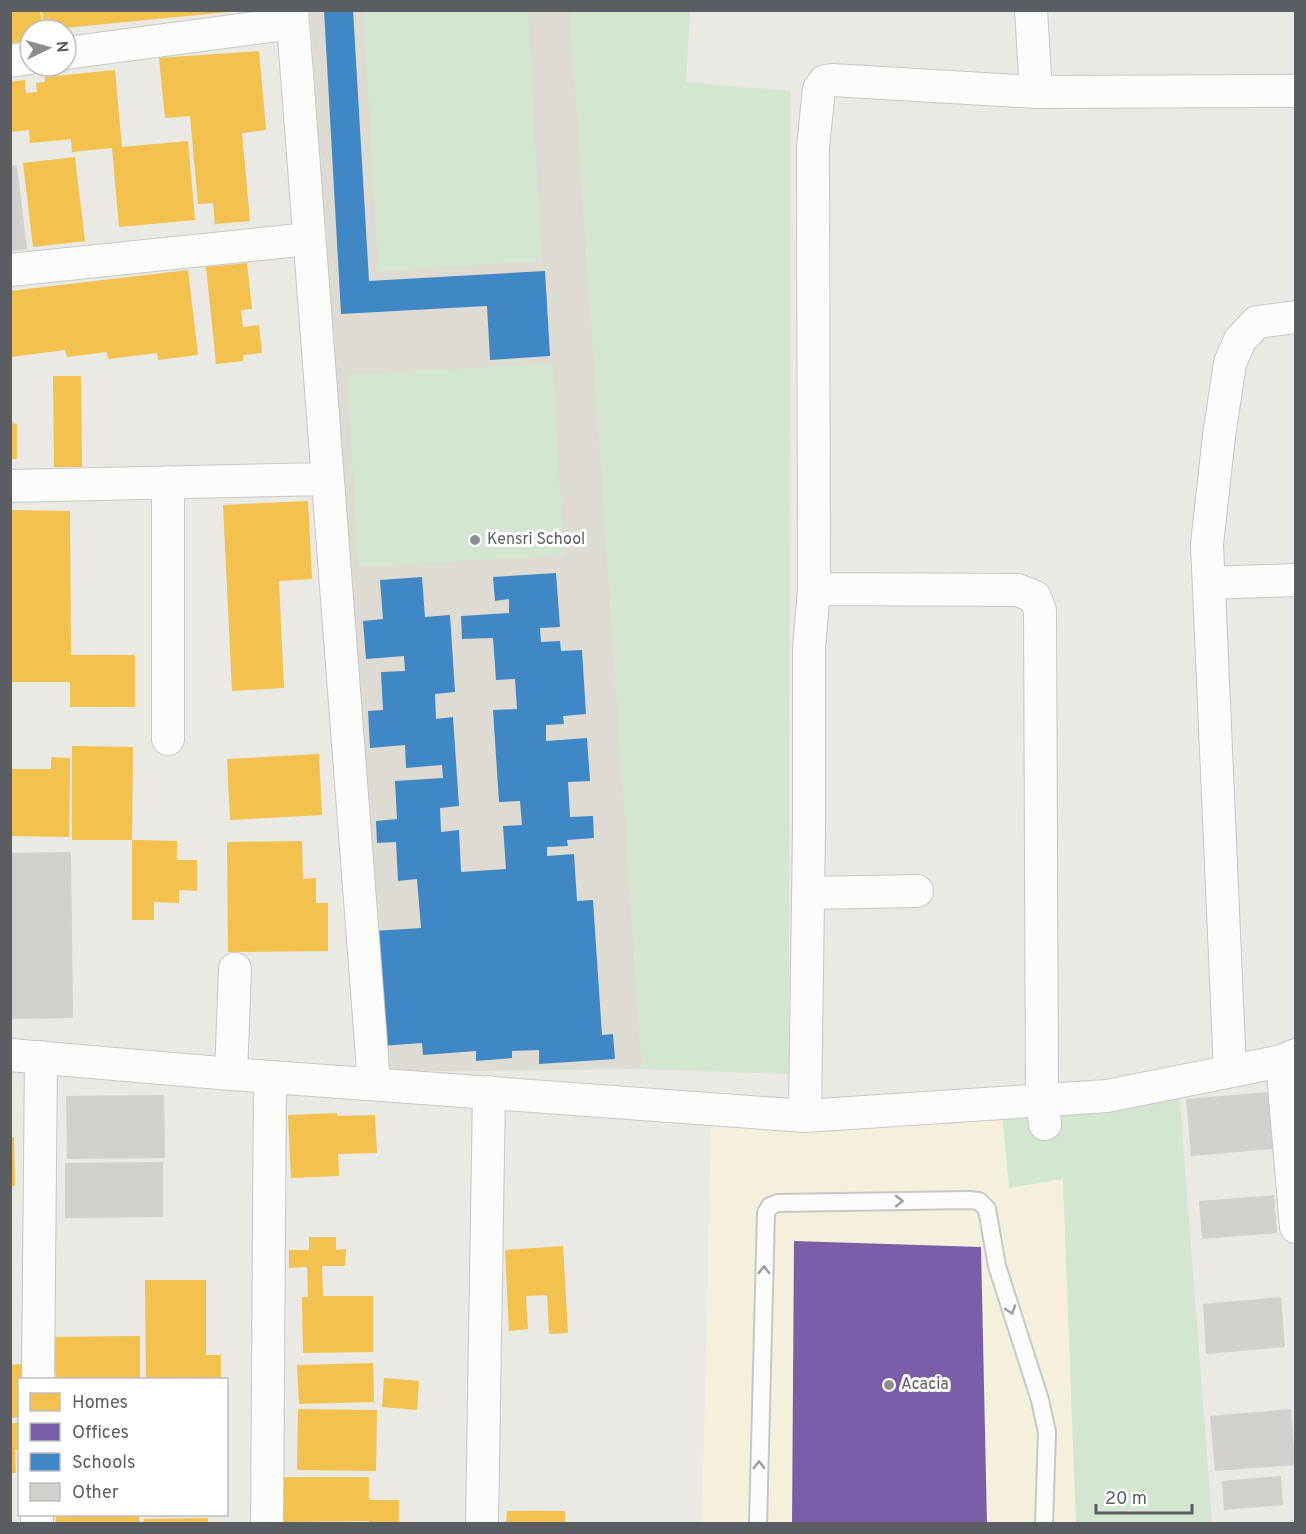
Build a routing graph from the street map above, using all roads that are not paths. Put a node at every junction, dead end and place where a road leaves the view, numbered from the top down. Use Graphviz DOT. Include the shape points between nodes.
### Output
graph roads {
  1 [pos="1031,10"];
  2 [pos="292,17"];
  3 [pos="78,51"];
  4 [pos="1296,91"];
  5 [pos="1035,92"];
  6 [pos="309,239"];
  7 [pos="10,270"];
  8 [pos="1296,317"];
  9 [pos="327,479"];
  10 [pos="168,482"];
  11 [pos="10,486"];
  12 [pos="1296,580"];
  13 [pos="1209,583"];
  14 [pos="814,588"];
  15 [pos="168,739"];
  16 [pos="917,891"];
  17 [pos="809,893"];
  18 [pos="235,969"];
  19 [pos="26,1056"];
  20 [pos="1289,1058"];
  21 [pos="1230,1071"];
  22 [pos="231,1074"];
  23 [pos="270,1077"];
  24 [pos="374,1083"];
  25 [pos="489,1092"];
  26 [pos="1044,1112"];
  27 [pos="805,1116"];
  28 [pos="1295,1211"];
  29 [pos="38,1378"];
  30 [pos="267,1524"];
  31 [pos="482,1524"];
  32 [pos="758,1524"];
  33 [pos="1044,1524"];
  1 -- 5 [label="street"];
  2 -- 3 [label="street"];
  2 -- 6 [label="street"];
  4 -- 5 [label="street"];
  5 -- 14 [label="street" via="832,80 825,81 819,89 813,147"];
  6 -- 7 [label="street"];
  6 -- 9 [label="street"];
  8 -- 13 [label="street" via="1257,322 1240,340 1230,363 1208,544"];
  9 -- 10 [label="street"];
  9 -- 24 [label="street"];
  10 -- 11 [label="street"];
  10 -- 15 [label="street"];
  12 -- 13 [label="street"];
  13 -- 21 [label="street"];
  14 -- 17 [label="street" via="809,648"];
  14 -- 26 [label="street" via="1018,590 1035,597 1040,611"];
  16 -- 17 [label="street"];
  17 -- 27 [label="street"];
  18 -- 22 [label="street"];
  19 -- 22 [label="street"];
  19 -- 29 [label="street"];
  20 -- 21 [label="street"];
  20 -- 28 [label="street"];
  21 -- 26 [label="street" via="1107,1095"];
  22 -- 23 [label="street"];
  23 -- 24 [label="street"];
  23 -- 30 [label="street"];
  24 -- 25 [label="street"];
  25 -- 27 [label="street"];
  25 -- 31 [label="street"];
  26 -- 27 [label="street"];
  32 -- 33 [label="lane, one-way" via="766,1213 770,1206 968,1200 979,1201 987,1209 997,1266 1040,1400 1047,1432"];
}
